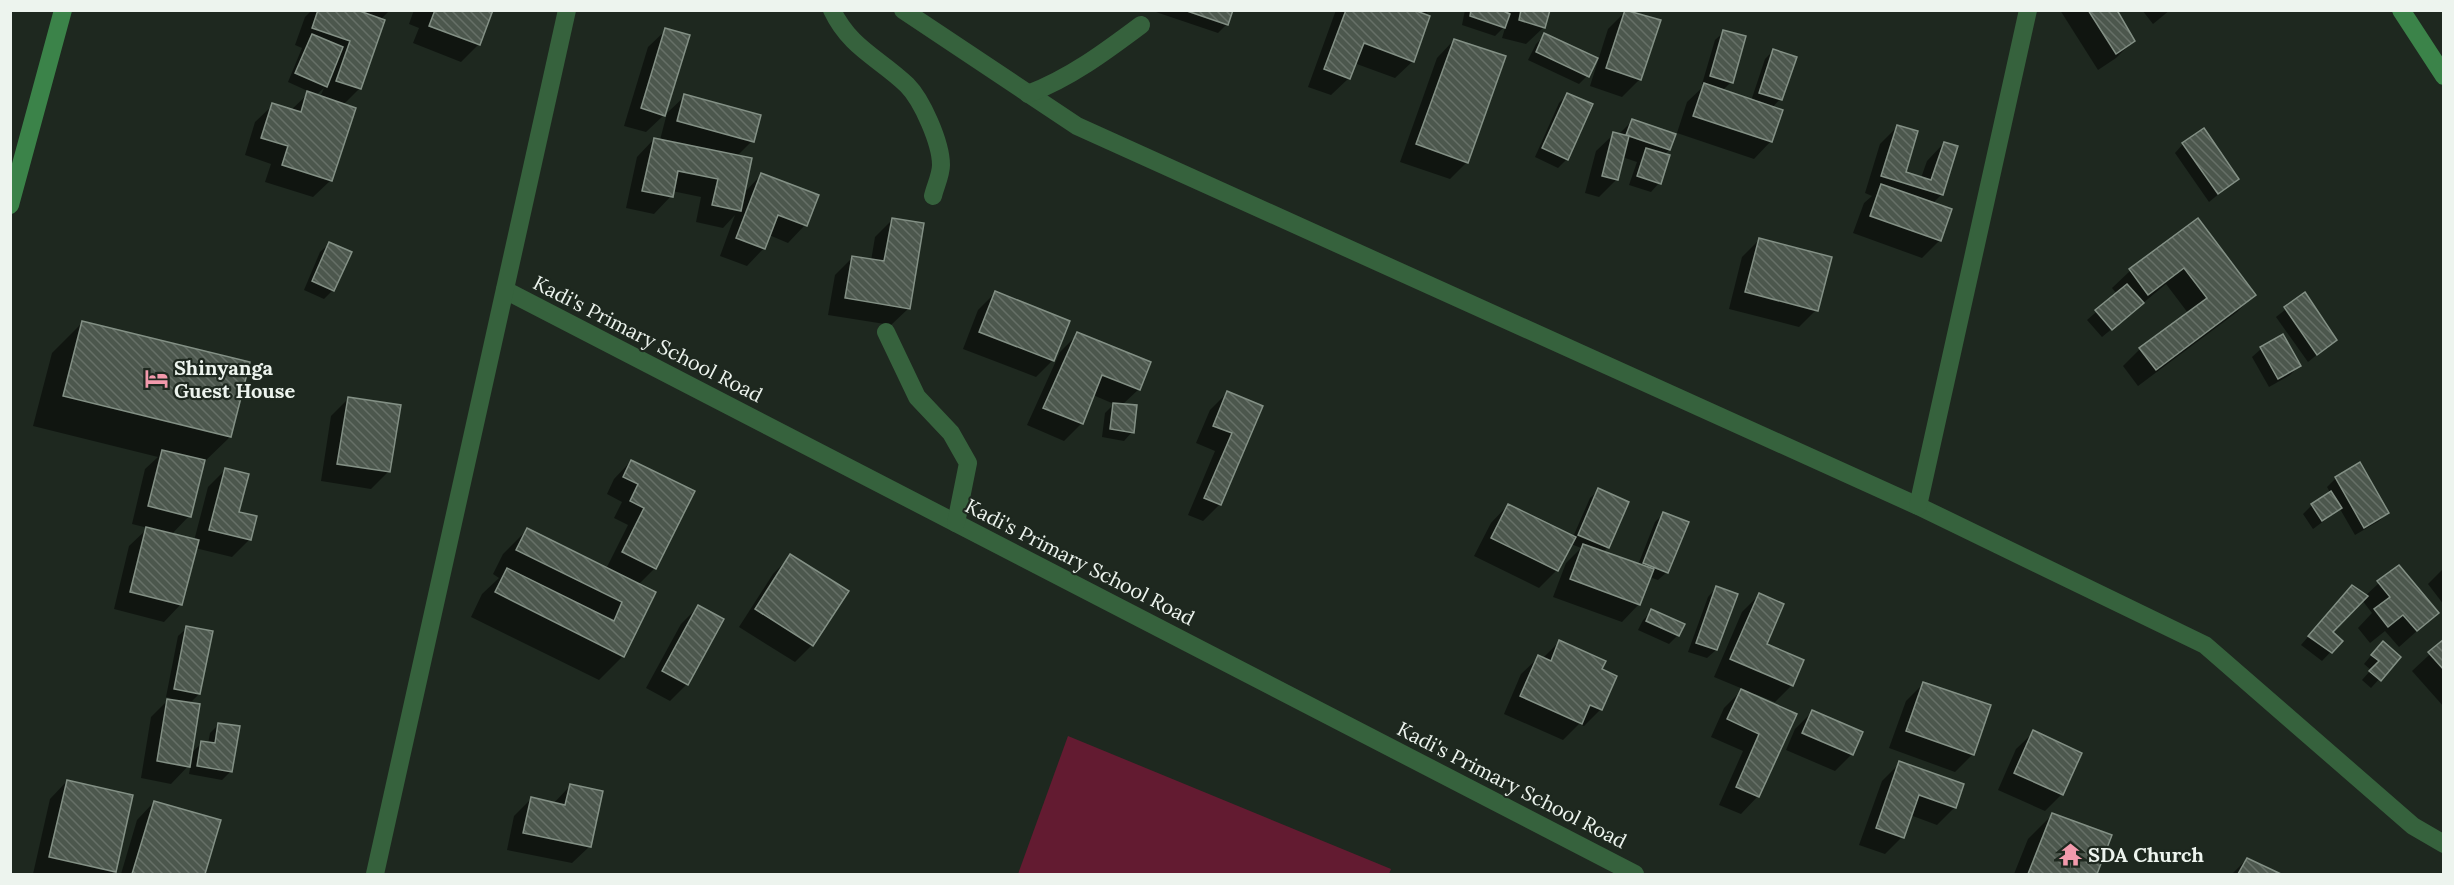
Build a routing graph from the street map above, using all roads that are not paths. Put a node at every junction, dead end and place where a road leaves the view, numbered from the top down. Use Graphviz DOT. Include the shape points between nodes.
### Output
graph roads {
  1 [pos="63,10"];
  2 [pos="567,10"];
  3 [pos="832,10"];
  4 [pos="903,10"];
  5 [pos="2401,10"];
  6 [pos="2025,11"];
  7 [pos="1141,25"];
  8 [pos="2444,76"];
  9 [pos="1028,93"];
  10 [pos="933,196"];
  11 [pos="10,205"];
  12 [pos="505,290"];
  13 [pos="886,332"];
  14 [pos="1918,506"];
  15 [pos="956,523"];
  16 [pos="2444,844"];
  17 [pos="375,874"];
  18 [pos="1635,874"];
  1 -- 11 [label="street"];
  2 -- 12 [label="street"];
  3 -- 10 [label="street" via="839,27 907,85 929,117 941,165"];
  4 -- 9 [label="street"];
  5 -- 8 [label="street"];
  6 -- 14 [label="street"];
  7 -- 9 [label="street" via="1095,60"];
  9 -- 14 [label="street" via="1077,126"];
  12 -- 15 [label="street, Kadi's Primary School Road"];
  12 -- 17 [label="street"];
  13 -- 15 [label="street" via="918,397 951,433 969,463"];
  14 -- 16 [label="street" via="2205,645 2413,826"];
  15 -- 18 [label="street, Kadi's Primary School Road"];
}
